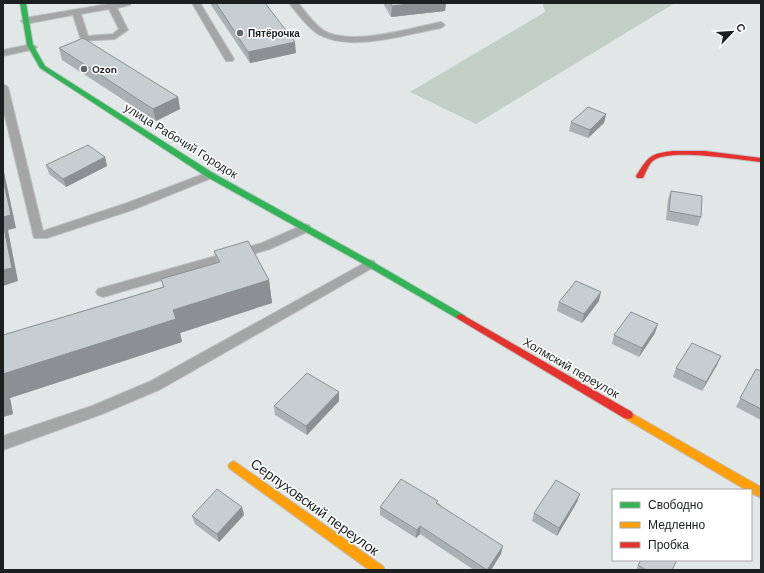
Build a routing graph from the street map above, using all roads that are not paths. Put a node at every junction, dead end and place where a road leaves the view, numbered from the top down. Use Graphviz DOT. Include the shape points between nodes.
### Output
graph roads {
  1 [pos="23,3"];
  2 [pos="127,3"];
  3 [pos="196,3"];
  4 [pos="293,3"];
  5 [pos="112,6"];
  6 [pos="76,12"];
  7 [pos="25,22"];
  8 [pos="441,25"];
  9 [pos="32,47"];
  10 [pos="3,53"];
  11 [pos="229,59"];
  12 [pos="3,86"];
  13 [pos="761,160"];
  14 [pos="210,175"];
  15 [pos="640,176"];
  16 [pos="305,228"];
  17 [pos="370,264"];
  18 [pos="103,292"];
  19 [pos="3,442"];
  20 [pos="234,466"];
  21 [pos="761,493"];
  22 [pos="379,570"];
  1 -- 7 [label="street, улица Рабочий Городок"];
  2 -- 5 [label="lane"];
  3 -- 11 [label="lane"];
  4 -- 8 [label="lane" via="321,32 331,38 367,39"];
  5 -- 6 [label="lane"];
  5 -- 6 [label="lane" via="124,30 109,37 87,39"];
  6 -- 7 [label="lane"];
  7 -- 9 [label="street, улица Рабочий Городок"];
  9 -- 10 [label="lane"];
  9 -- 14 [label="street, улица Рабочий Городок" via="36,60 42,67"];
  12 -- 14 [label="lane" via="38,235 131,206"];
  13 -- 15 [label="street" via="663,153 652,158"];
  14 -- 16 [label="street, улица Рабочий Городок"];
  16 -- 17 [label="street, улица Рабочий Городок"];
  16 -- 18 [label="lane" via="266,246"];
  17 -- 19 [label="lane" via="156,385 98,410"];
  17 -- 21 [label="street, Холмский переулок"];
  20 -- 22 [label="street, Серпуховский переулок"];
}
